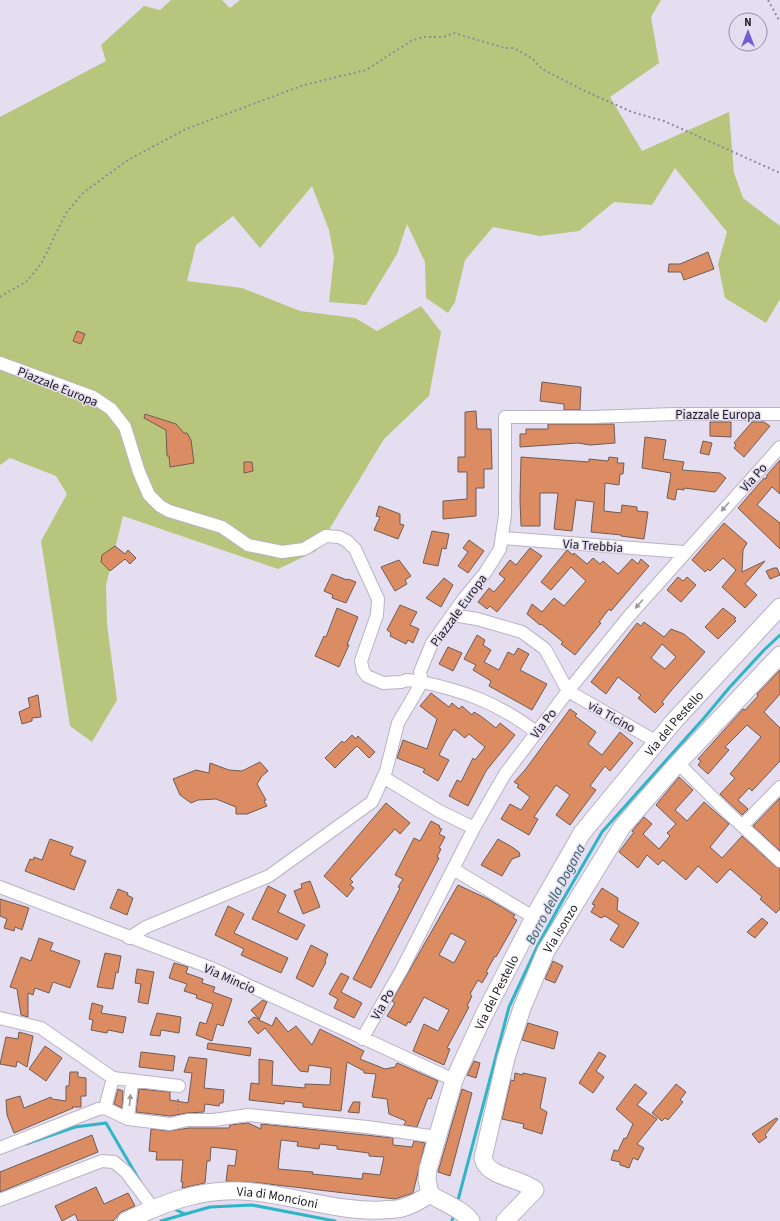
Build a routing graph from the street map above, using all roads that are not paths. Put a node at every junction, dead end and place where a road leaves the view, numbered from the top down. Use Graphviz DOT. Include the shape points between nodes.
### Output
graph roads {
  1 [pos="0,363"];
  2 [pos="780,414"];
  3 [pos="780,447"];
  4 [pos="503,538"];
  5 [pos="684,552"];
  6 [pos="780,608"];
  7 [pos="453,614"];
  8 [pos="780,655"];
  9 [pos="422,682"];
  10 [pos="568,691"];
  11 [pos="534,734"];
  12 [pos="657,742"];
  13 [pos="678,763"];
  14 [pos="383,776"];
  15 [pos="780,787"];
  16 [pos="742,826"];
  17 [pos="474,828"];
  18 [pos="780,861"];
  19 [pos="453,869"];
  20 [pos="0,887"];
  21 [pos="534,918"];
  22 [pos="129,938"];
  23 [pos="0,1018"];
  24 [pos="362,1038"];
  25 [pos="113,1078"];
  26 [pos="454,1080"];
  27 [pos="132,1081"];
  28 [pos="179,1086"];
  29 [pos="105,1108"];
  30 [pos="128,1119"];
  31 [pos="437,1137"];
  32 [pos="0,1148"];
  33 [pos="430,1194"];
  34 [pos="0,1200"];
  35 [pos="153,1208"];
  36 [pos="468,1217"];
  37 [pos="126,1221"];
  38 [pos="504,1221"];
  1 -- 9 [label="street, Piazzale Europa" via="94,397 111,409 125,427 148,495 169,511 222,527 248,545 282,552 304,549 326,536 339,537 347,541 355,548 378,599 377,614 361,661 363,671 367,676 383,683 407,680"];
  2 -- 4 [label="street, Piazzale Europa" via="505,417"];
  3 -- 5 [label="street, Via Po, one-way"];
  4 -- 5 [label="street, Via Trebbia"];
  4 -- 7 [label="street, Piazzale Europa" via="500,549 485,573"];
  5 -- 10 [label="street, Via Po, one-way"];
  6 -- 12 [label="street, Via del Pestello" via="679,715"];
  7 -- 9 [label="street, Piazzale Europa" via="432,643 420,672"];
  7 -- 10 [label="street" via="522,632 545,649"];
  8 -- 13 [label="street, Via Isonzo"];
  9 -- 11 [label="street" via="457,691 502,708 532,729"];
  9 -- 14 [label="street" via="398,723"];
  10 -- 11 [label="street, Via Po"];
  10 -- 12 [label="street, via Ticino"];
  11 -- 17 [label="street, Via Po" via="505,774"];
  12 -- 21 [label="street, Via del Pestello" via="582,833"];
  13 -- 16 [label="street"];
  13 -- 38 [label="street, Via Isonzo" via="622,827 546,951 522,1008 506,1058 483,1158 485,1165 491,1170 528,1184 535,1190"];
  14 -- 17 [label="street" via="439,811"];
  14 -- 22 [label="street" via="372,802 269,876 146,927"];
  15 -- 16 [label="street"];
  16 -- 18 [label="street"];
  17 -- 19 [label="street, Via Po"];
  19 -- 21 [label="street"];
  19 -- 24 [label="street, Via Po" via="402,969"];
  20 -- 22 [label="street, Via Mincio"];
  21 -- 26 [label="street, Via del Pestello"];
  22 -- 24 [label="street, Via Mincio" via="210,968"];
  23 -- 25 [label="street" via="41,1028"];
  24 -- 26 [label="street, Via Mincio"];
  25 -- 27 [label="street"];
  25 -- 29 [label="street"];
  26 -- 31 [label="street, Via del Pestello"];
  27 -- 28 [label="street"];
  30 -- 27 [label="street, one-way"];
  29 -- 30 [label="street"];
  29 -- 32 [label="street"];
  30 -- 31 [label="street" via="170,1124 248,1115"];
  31 -- 33 [label="street, Via del Pestello" via="428,1169"];
  33 -- 35 [label="street, Via di Moncioni" via="416,1203 401,1208 374,1210 325,1206 243,1191 214,1191 190,1195"];
  33 -- 36 [label="street"];
  34 -- 35 [label="street" via="102,1161 114,1162 126,1172"];
  35 -- 37 [label="street, Via di Moncioni"];
}
